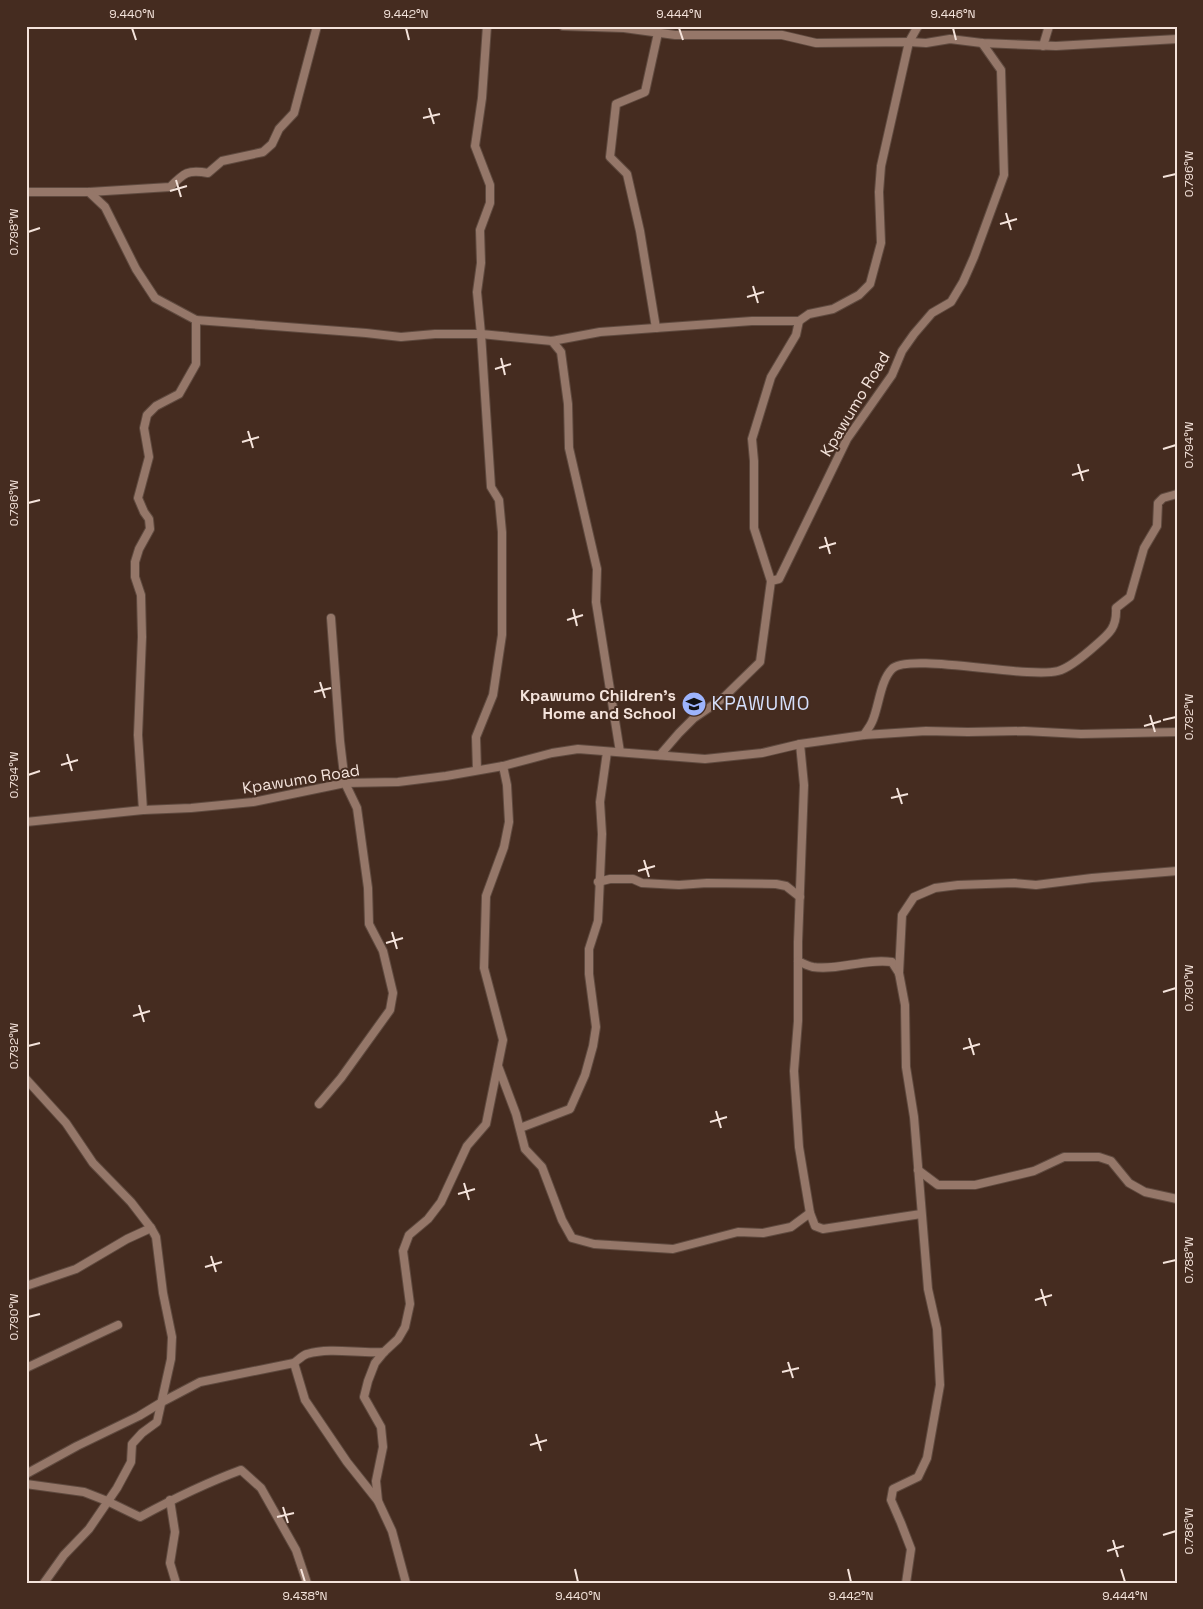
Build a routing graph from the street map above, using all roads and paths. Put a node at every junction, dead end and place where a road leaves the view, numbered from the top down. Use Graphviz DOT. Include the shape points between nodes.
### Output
graph roads {
  1 [pos="316,26"];
  2 [pos="487,26"];
  3 [pos="563,26"];
  4 [pos="918,26"];
  5 [pos="1049,26"];
  6 [pos="625,27"];
  7 [pos="658,33"];
  8 [pos="1177,39"];
  9 [pos="909,42"];
  10 [pos="982,43"];
  11 [pos="1043,46"];
  12 [pos="26,192"];
  13 [pos="89,192"];
  14 [pos="196,320"];
  15 [pos="799,321"];
  16 [pos="656,328"];
  17 [pos="481,334"];
  18 [pos="552,341"];
  19 [pos="1177,494"];
  20 [pos="771,581"];
  21 [pos="331,618"];
  22 [pos="1177,732"];
  23 [pos="864,735"];
  24 [pos="800,744"];
  25 [pos="607,752"];
  26 [pos="620,752"];
  27 [pos="660,755"];
  28 [pos="503,766"];
  29 [pos="476,770"];
  30 [pos="345,783"];
  31 [pos="143,810"];
  32 [pos="26,822"];
  33 [pos="1177,871"];
  34 [pos="598,882"];
  35 [pos="800,897"];
  36 [pos="798,961"];
  37 [pos="899,973"];
  38 [pos="498,1066"];
  39 [pos="26,1079"];
  40 [pos="320,1104"];
  41 [pos="520,1128"];
  42 [pos="918,1170"];
  43 [pos="1177,1199"];
  44 [pos="810,1213"];
  45 [pos="921,1214"];
  46 [pos="151,1228"];
  47 [pos="26,1286"];
  48 [pos="118,1325"];
  49 [pos="384,1352"];
  50 [pos="294,1363"];
  51 [pos="26,1368"];
  52 [pos="162,1402"];
  53 [pos="26,1474"];
  54 [pos="26,1484"];
  55 [pos="170,1500"];
  56 [pos="107,1501"];
  57 [pos="378,1501"];
  58 [pos="44,1583"];
  59 [pos="176,1583"];
  60 [pos="307,1583"];
  61 [pos="406,1583"];
  62 [pos="906,1583"];
  1 -- 13 [label="street" via="294,113 263,152 222,161 208,173 193,170 182,175 170,187"];
  2 -- 17 [label="street" via="475,146 490,185 490,203 480,230 481,262 477,292"];
  3 -- 6 [label="street"];
  4 -- 9 [label="street"];
  5 -- 11 [label="street"];
  6 -- 7 [label="street"];
  7 -- 9 [label="street" via="782,35 816,43"];
  7 -- 16 [label="street" via="645,92 616,104 610,156 628,174"];
  8 -- 11 [label="street"];
  9 -- 10 [label="street" via="950,39"];
  9 -- 15 [label="street" via="881,166 878,192 881,243 870,284 859,295 833,309 809,314"];
  10 -- 11 [label="street"];
  10 -- 20 [label="street, Kpawumo Road" via="1001,70 1004,174 974,257 951,302 932,313 902,351 892,375 847,439 779,579"];
  12 -- 13 [label="street"];
  13 -- 14 [label="street" via="105,207 136,269 155,298"];
  14 -- 17 [label="street" via="401,338"];
  14 -- 31 [label="street" via="196,364 179,394 156,406 147,415 144,428 149,457 138,498 149,519 150,529 135,562 141,595 138,735"];
  15 -- 16 [label="street"];
  15 -- 20 [label="street" via="796,335 771,377 752,439 754,528"];
  16 -- 18 [label="street" via="600,332"];
  17 -- 18 [label="street"];
  17 -- 29 [label="street" via="491,487 499,500 502,532 502,635 493,695 476,737"];
  18 -- 26 [label="street" via="561,352 568,404 569,448 597,569 596,602"];
  19 -- 23 [label="street" via="1158,503 1157,526 1144,548 1130,597 1116,608 1117,620 1108,635 1084,655 1058,671 902,664 892,668 885,680 872,722"];
  20 -- 27 [label="street" via="760,662 722,699 694,718"];
  21 -- 30 [label="street"];
  22 -- 23 [label="street, Kpawumo Road" via="926,731"];
  23 -- 24 [label="street, Kpawumo Road"];
  24 -- 27 [label="street, Kpawumo Road" via="762,753 705,759"];
  24 -- 35 [label="street" via="804,785"];
  25 -- 26 [label="street, Kpawumo Road"];
  25 -- 28 [label="street, Kpawumo Road" via="578,749"];
  25 -- 34 [label="street" via="600,802 602,834"];
  26 -- 27 [label="street, Kpawumo Road"];
  28 -- 29 [label="street, Kpawumo Road"];
  28 -- 38 [label="street" via="509,822 486,896 484,968 503,1040"];
  29 -- 30 [label="street, Kpawumo Road" via="398,782"];
  30 -- 31 [label="street, Kpawumo Road" via="253,802"];
  30 -- 40 [label="street" via="357,808 368,888 369,924 383,950 393,992 390,1010"];
  31 -- 32 [label="street, Kpawumo Road"];
  33 -- 37 [label="street" via="1036,885 935,888 914,898 902,914"];
  34 -- 35 [label="street" via="633,879 642,883 679,885 776,884 786,886"];
  34 -- 41 [label="street" via="598,921 589,949 596,1027 585,1075 570,1109"];
  35 -- 36 [label="street"];
  36 -- 37 [label="street" via="813,967 880,960 892,962"];
  36 -- 44 [label="street" via="794,1071 798,1147"];
  37 -- 42 [label="street" via="905,1004 906,1067"];
  38 -- 41 [label="street"];
  38 -- 49 [label="street" via="486,1124 467,1146 441,1202 428,1219 409,1235 403,1252 410,1304 405,1327"];
  39 -- 46 [label="street" via="66,1123 93,1163"];
  41 -- 44 [label="street" via="526,1149 542,1167 572,1238 594,1244 672,1249 738,1232 763,1233 791,1227"];
  42 -- 43 [label="street" via="938,1184 975,1185 1034,1172 1064,1157 1099,1157 1111,1161 1129,1183 1145,1192"];
  42 -- 45 [label="street"];
  44 -- 45 [label="street" via="816,1226 823,1229"];
  45 -- 62 [label="street" via="928,1289 937,1329 940,1385 927,1458 918,1477 893,1489 891,1500 911,1550"];
  46 -- 47 [label="street" via="76,1268"];
  46 -- 52 [label="street" via="156,1237 172,1337"];
  48 -- 51 [label="street"];
  49 -- 50 [label="street" via="306,1354"];
  49 -- 57 [label="street" via="375,1363 364,1397 381,1427 383,1447 376,1481"];
  50 -- 52 [label="street" via="200,1382"];
  50 -- 57 [label="street" via="305,1400"];
  52 -- 53 [label="street"];
  52 -- 56 [label="street" via="157,1422 132,1444 131,1462"];
  54 -- 56 [label="street" via="84,1492"];
  55 -- 56 [label="street" via="140,1516"];
  55 -- 59 [label="street" via="174,1532 170,1563"];
  55 -- 60 [label="street" via="241,1470 261,1488 296,1550"];
  56 -- 58 [label="street" via="89,1529 64,1555"];
  57 -- 61 [label="street" via="392,1531"];
}
